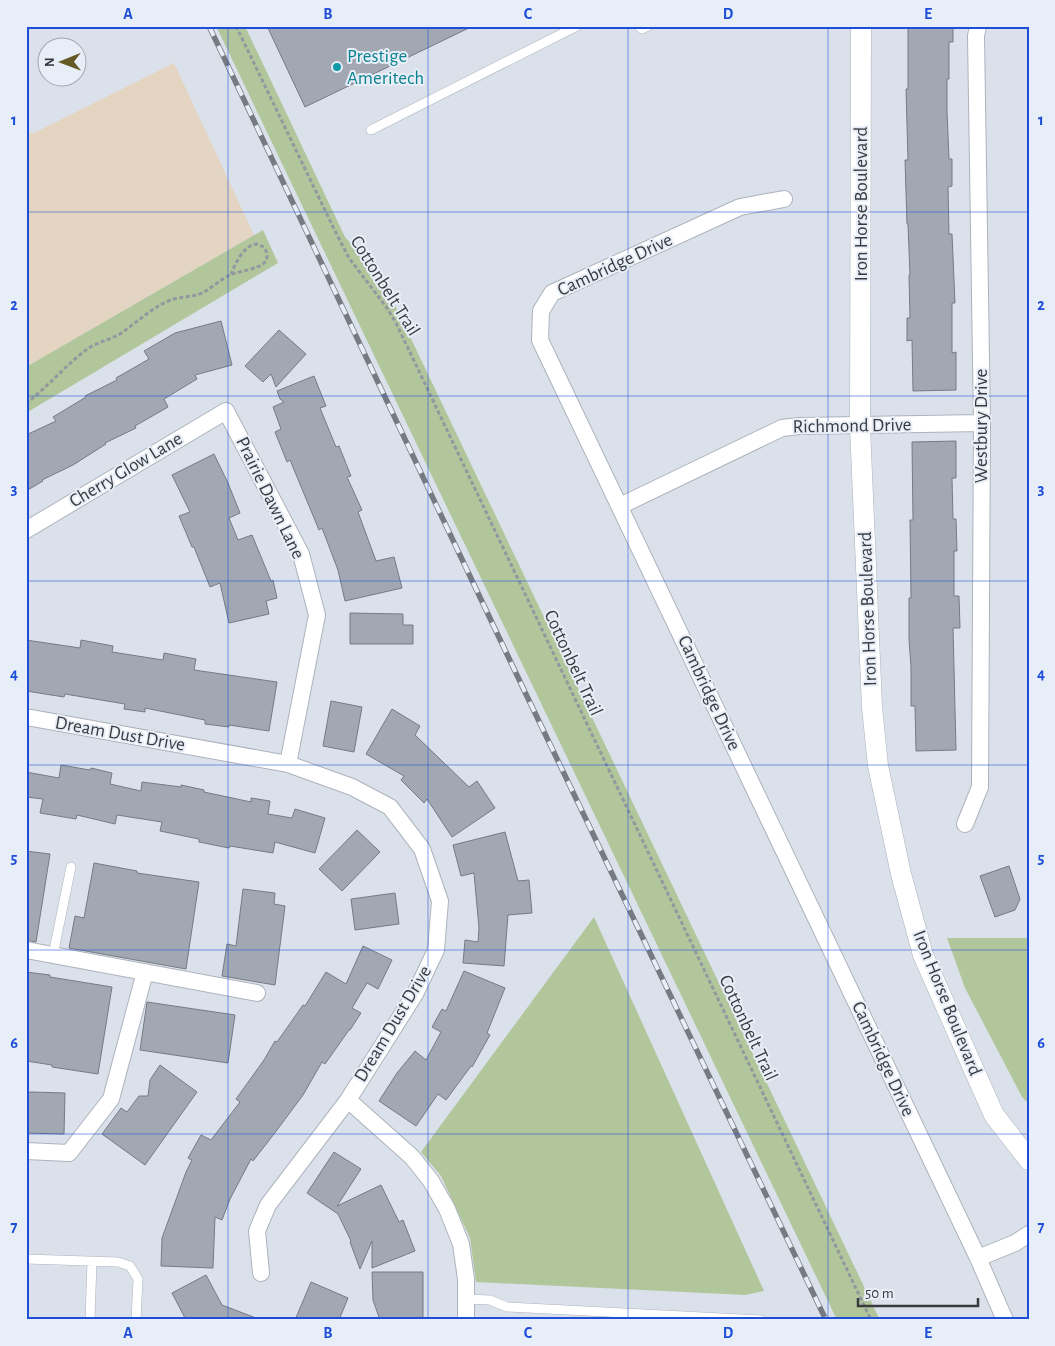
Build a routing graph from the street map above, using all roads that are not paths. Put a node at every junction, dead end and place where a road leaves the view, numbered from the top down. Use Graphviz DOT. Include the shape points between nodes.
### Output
graph roads {
  1 [pos="577,26"];
  2 [pos="639,26"];
  3 [pos="648,26"];
  4 [pos="861,26"];
  5 [pos="978,26"];
  6 [pos="371,130"];
  7 [pos="784,198"];
  8 [pos="226,411"];
  9 [pos="982,423"];
  10 [pos="860,426"];
  11 [pos="620,506"];
  12 [pos="26,530"];
  13 [pos="26,717"];
  14 [pos="288,764"];
  15 [pos="965,824"];
  16 [pos="72,867"];
  17 [pos="26,950"];
  18 [pos="53,955"];
  19 [pos="145,972"];
  20 [pos="257,993"];
  21 [pos="348,1100"];
  22 [pos="26,1151"];
  23 [pos="1029,1160"];
  24 [pos="1029,1234"];
  25 [pos="978,1258"];
  26 [pos="26,1259"];
  27 [pos="92,1261"];
  28 [pos="261,1273"];
  29 [pos="466,1299"];
  30 [pos="90,1320"];
  31 [pos="136,1320"];
  32 [pos="466,1320"];
  33 [pos="761,1320"];
  34 [pos="1005,1320"];
  1 -- 6 [label="lane"];
  2 -- 3 [label="lane" via="642,29"];
  4 -- 10 [label="street, Iron Horse Boulevard"];
  5 -- 9 [label="street, Westbury Drive"];
  7 -- 11 [label="street, Cambridge Drive" via="740,207 552,293 541,311 540,340"];
  8 -- 12 [label="street, Cherry Glow Lane"];
  8 -- 14 [label="street, Prairie Dawn Lane" via="301,554 317,615"];
  9 -- 10 [label="street, Richmond Drive"];
  9 -- 15 [label="street, Westbury Drive" via="980,787"];
  10 -- 11 [label="street, Richmond Drive" via="782,428"];
  10 -- 23 [label="street, Iron Horse Boulevard" via="872,707 878,766 901,874 924,955 994,1115"];
  11 -- 25 [label="street, Cambridge Drive"];
  13 -- 14 [label="street, Dream Dust Drive"];
  14 -- 21 [label="street, Dream Dust Drive" via="352,787 390,806 422,849 440,901 436,950 415,994"];
  16 -- 18 [label="lane"];
  17 -- 18 [label="street"];
  18 -- 19 [label="street"];
  19 -- 20 [label="street"];
  19 -- 22 [label="street" via="111,1100 69,1153"];
  21 -- 28 [label="street, Dream Dust Drive" via="268,1205 257,1230"];
  21 -- 29 [label="street" via="412,1157 431,1181 461,1244"];
  24 -- 25 [label="street"];
  25 -- 34 [label="street, Cambridge Drive"];
  26 -- 27 [label="lane"];
  27 -- 30 [label="lane"];
  27 -- 31 [label="lane" via="130,1266 138,1279"];
  29 -- 32 [label="street"];
  29 -- 33 [label="lane" via="490,1300 507,1308"];
}
